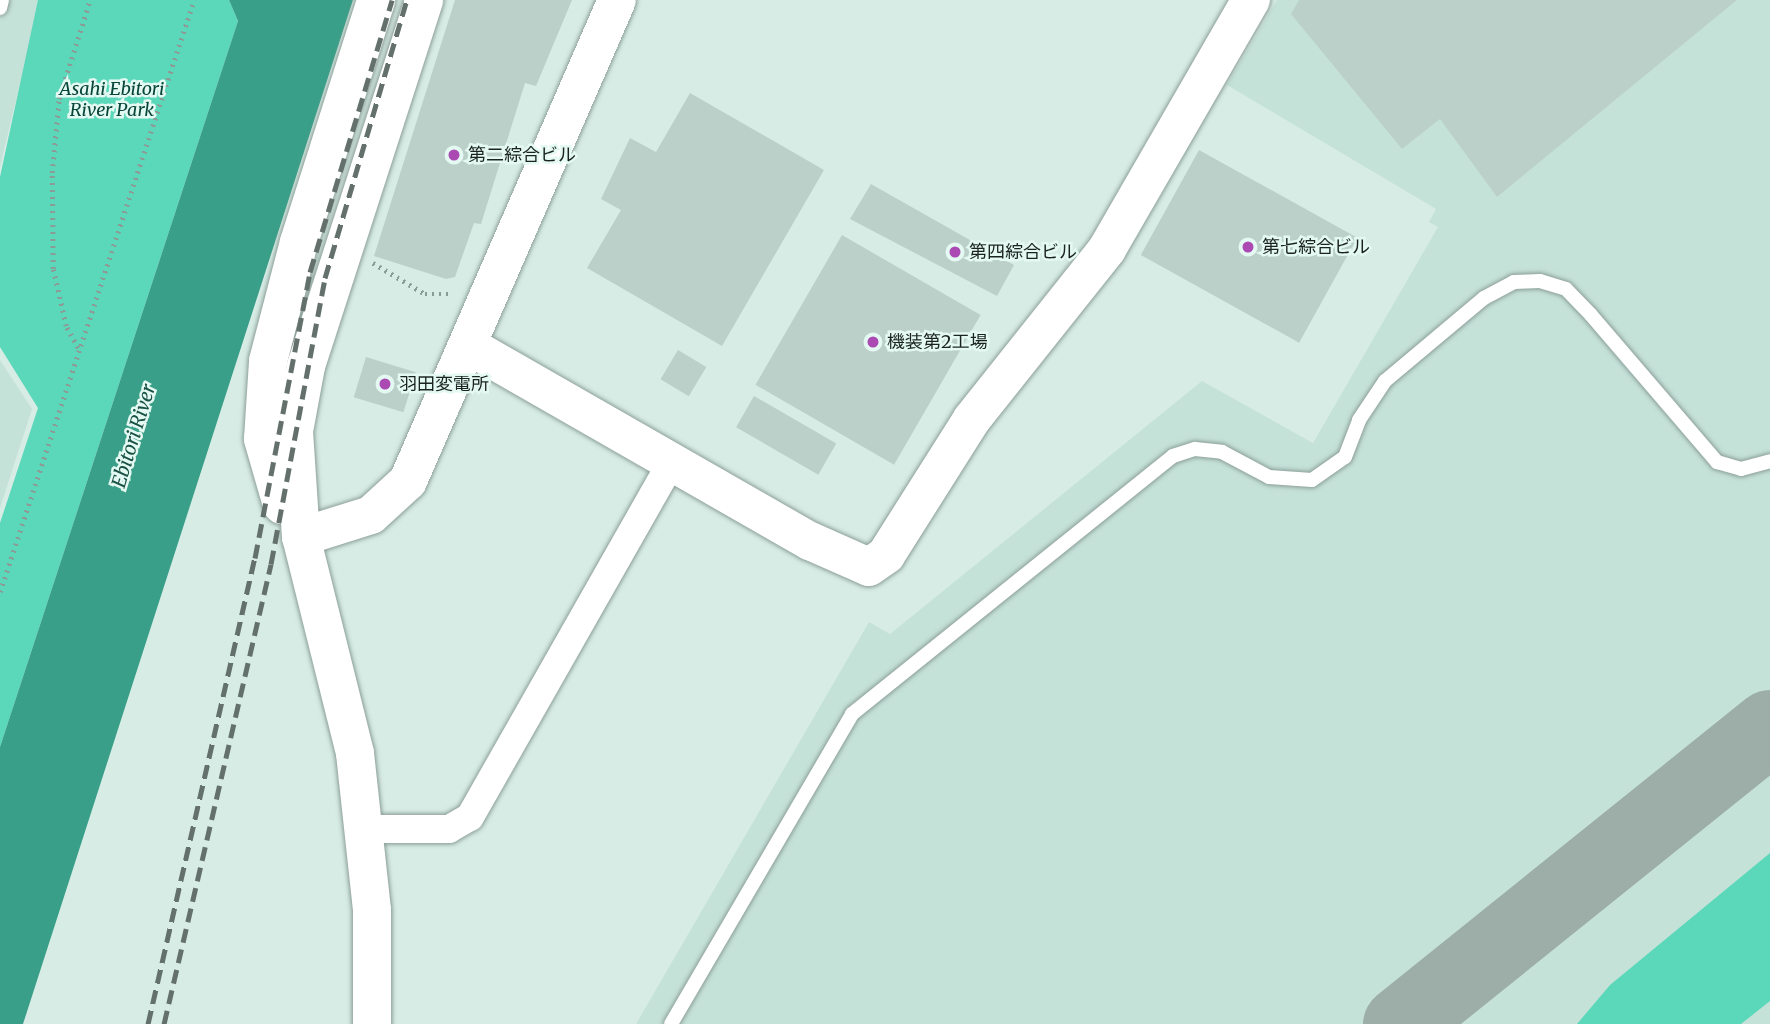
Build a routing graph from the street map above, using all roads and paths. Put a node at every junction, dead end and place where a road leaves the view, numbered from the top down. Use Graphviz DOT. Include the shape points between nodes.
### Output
graph roads {
  1 [pos="2,0"];
  2 [pos="90,0"];
  3 [pos="194,0"];
  4 [pos="376,0"];
  5 [pos="424,0"];
  6 [pos="617,0"];
  7 [pos="1251,0"];
  8 [pos="0,8"];
  9 [pos="366,252"];
  10 [pos="462,287"];
  11 [pos="469,346"];
  12 [pos="78,348"];
  13 [pos="673,460"];
  14 [pos="1770,461"];
  15 [pos="301,537"];
  16 [pos="0,593"];
  17 [pos="364,829"];
  18 [pos="372,1024"];
  19 [pos="671,1024"];
  1 -- 8 [label="lane"];
  2 -- 12 [label="path" via="59,99 52,173 53,269 66,326"];
  3 -- 12 [label="path"];
  4 -- 15 [label="street" via="299,242 264,390 268,469"];
  5 -- 15 [label="street" via="306,366 292,461"];
  6 -- 11 [label="street"];
  7 -- 13 [label="street" via="1107,249 972,419 886,555 869,567 842,558"];
  9 -- 10 [label="path" via="375,266 425,293 451,295"];
  11 -- 13 [label="street"];
  11 -- 15 [label="street" via="398,494 371,515"];
  12 -- 16 [label="path"];
  13 -- 17 [label="street" via="470,817 449,829"];
  14 -- 19 [label="lane" via="1741,469 1717,462 1566,289 1540,281 1514,282 1485,298 1385,381 1359,420 1345,457 1312,480 1269,477 1222,452 1195,449 1173,456 852,714"];
  15 -- 17 [label="street" via="343,692"];
  17 -- 18 [label="street"];
}
